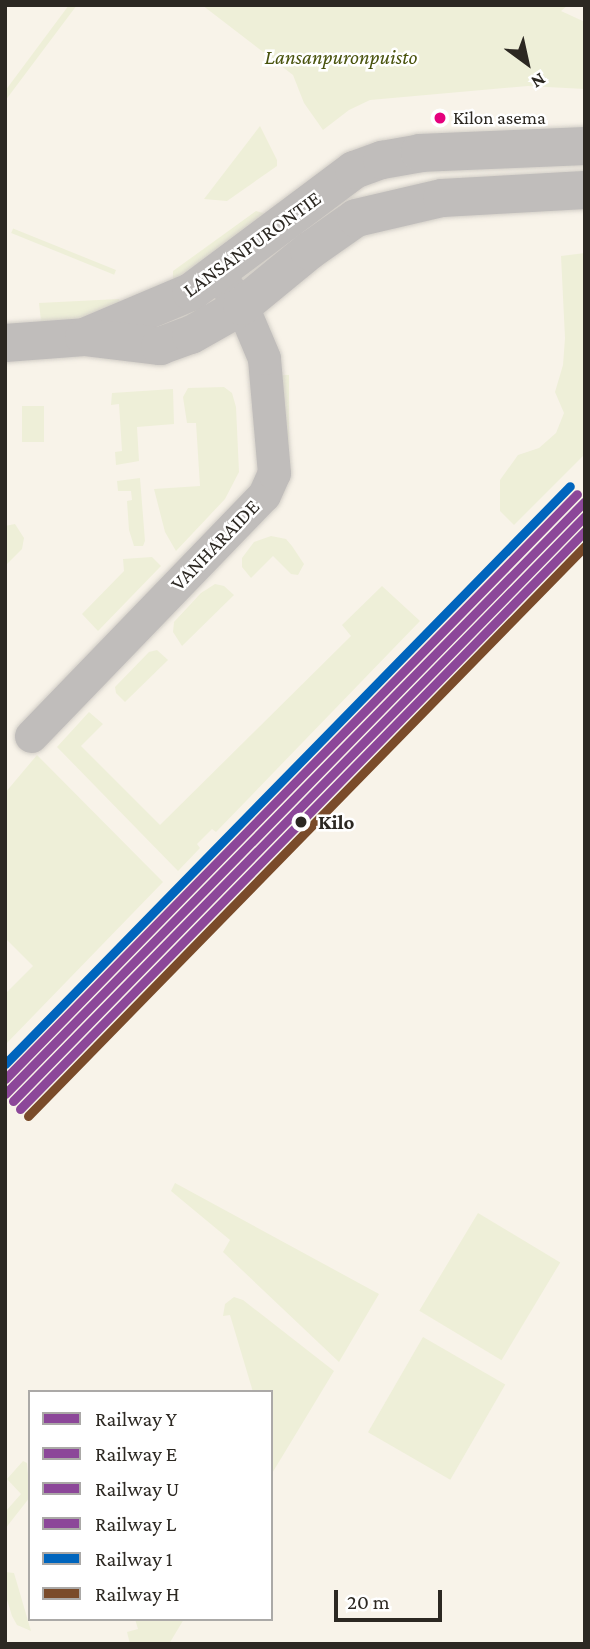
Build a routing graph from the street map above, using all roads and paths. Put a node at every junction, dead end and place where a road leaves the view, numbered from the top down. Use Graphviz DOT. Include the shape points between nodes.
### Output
graph roads {
  1 [pos="585,146"];
  2 [pos="585,190"];
  3 [pos="217,274"];
  4 [pos="242,306"];
  5 [pos="84,337"];
  6 [pos="5,343"];
  7 [pos="30,736"];
  1 -- 3 [label="street, LANSANPURONTIE" via="420,153 382,160 333,183"];
  2 -- 4 [label="street, LANSANPURONTIE" via="443,198 356,218"];
  3 -- 4 [label="street, VANHARAIDE"];
  3 -- 5 [label="street, LANSANPURONTIE" via="191,292"];
  4 -- 5 [label="street, LANSANPURONTIE" via="191,335 160,346"];
  4 -- 7 [label="street, VANHARAIDE" via="264,358 274,473 264,495"];
  5 -- 6 [label="street"];
}
